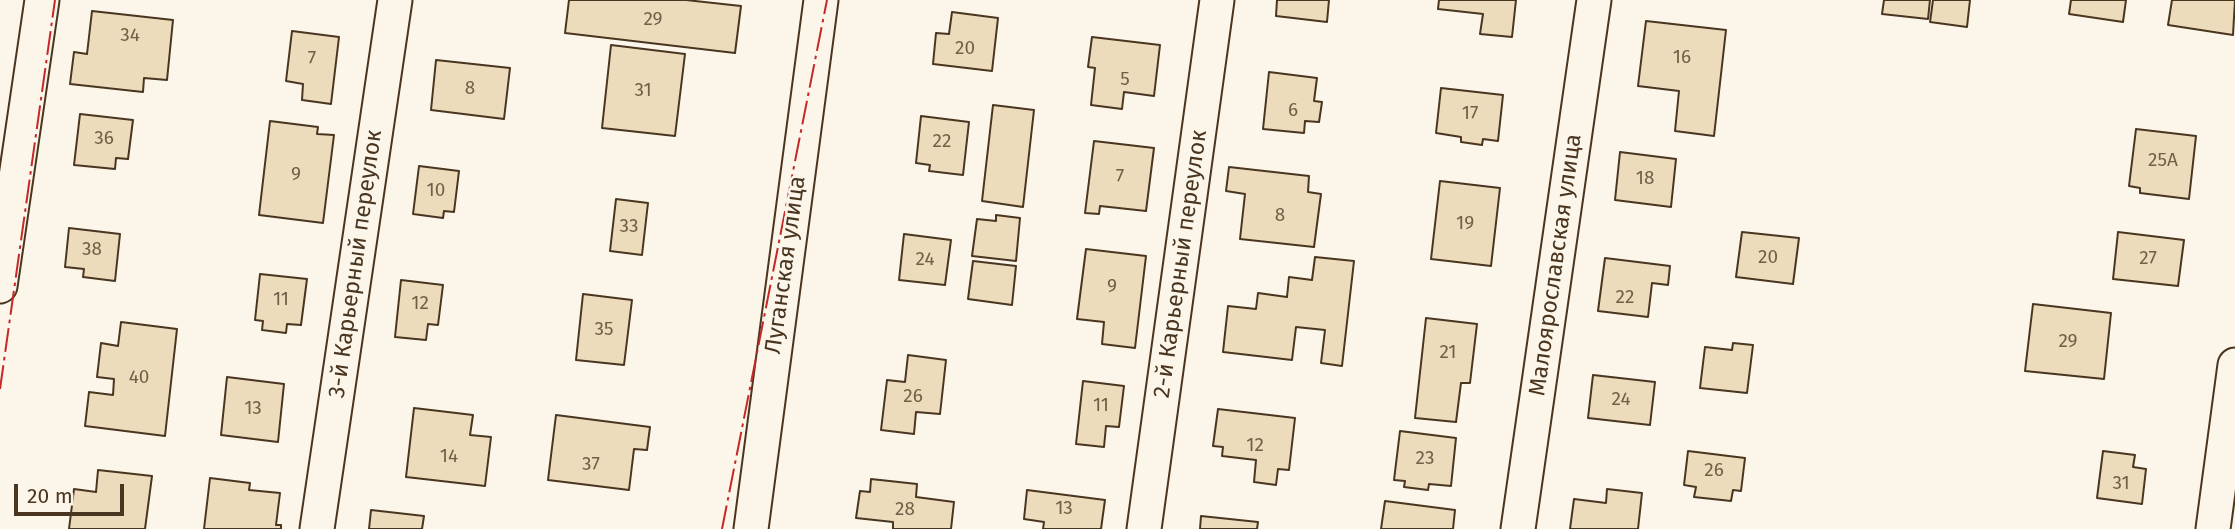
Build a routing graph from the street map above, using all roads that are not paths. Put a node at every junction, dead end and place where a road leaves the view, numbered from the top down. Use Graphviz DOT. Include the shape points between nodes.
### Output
graph roads {
  1 [pos="43,0"];
  2 [pos="395,0"];
  3 [pos="821,0"];
  4 [pos="1217,0"];
  5 [pos="1594,0"];
  6 [pos="0,286"];
  7 [pos="2235,365"];
  8 [pos="317,529"];
  9 [pos="751,529"];
  10 [pos="1144,529"];
  11 [pos="1518,529"];
  12 [pos="2213,529"];
  1 -- 6 [label="street"];
  2 -- 8 [label="street, 3-й Карьерный переулок"];
  3 -- 9 [label="street, Луганская улица"];
  4 -- 10 [label="street, 2-й Карьерный переулок"];
  5 -- 11 [label="street, Малоярославская улица"];
  7 -- 12 [label="street"];
}
